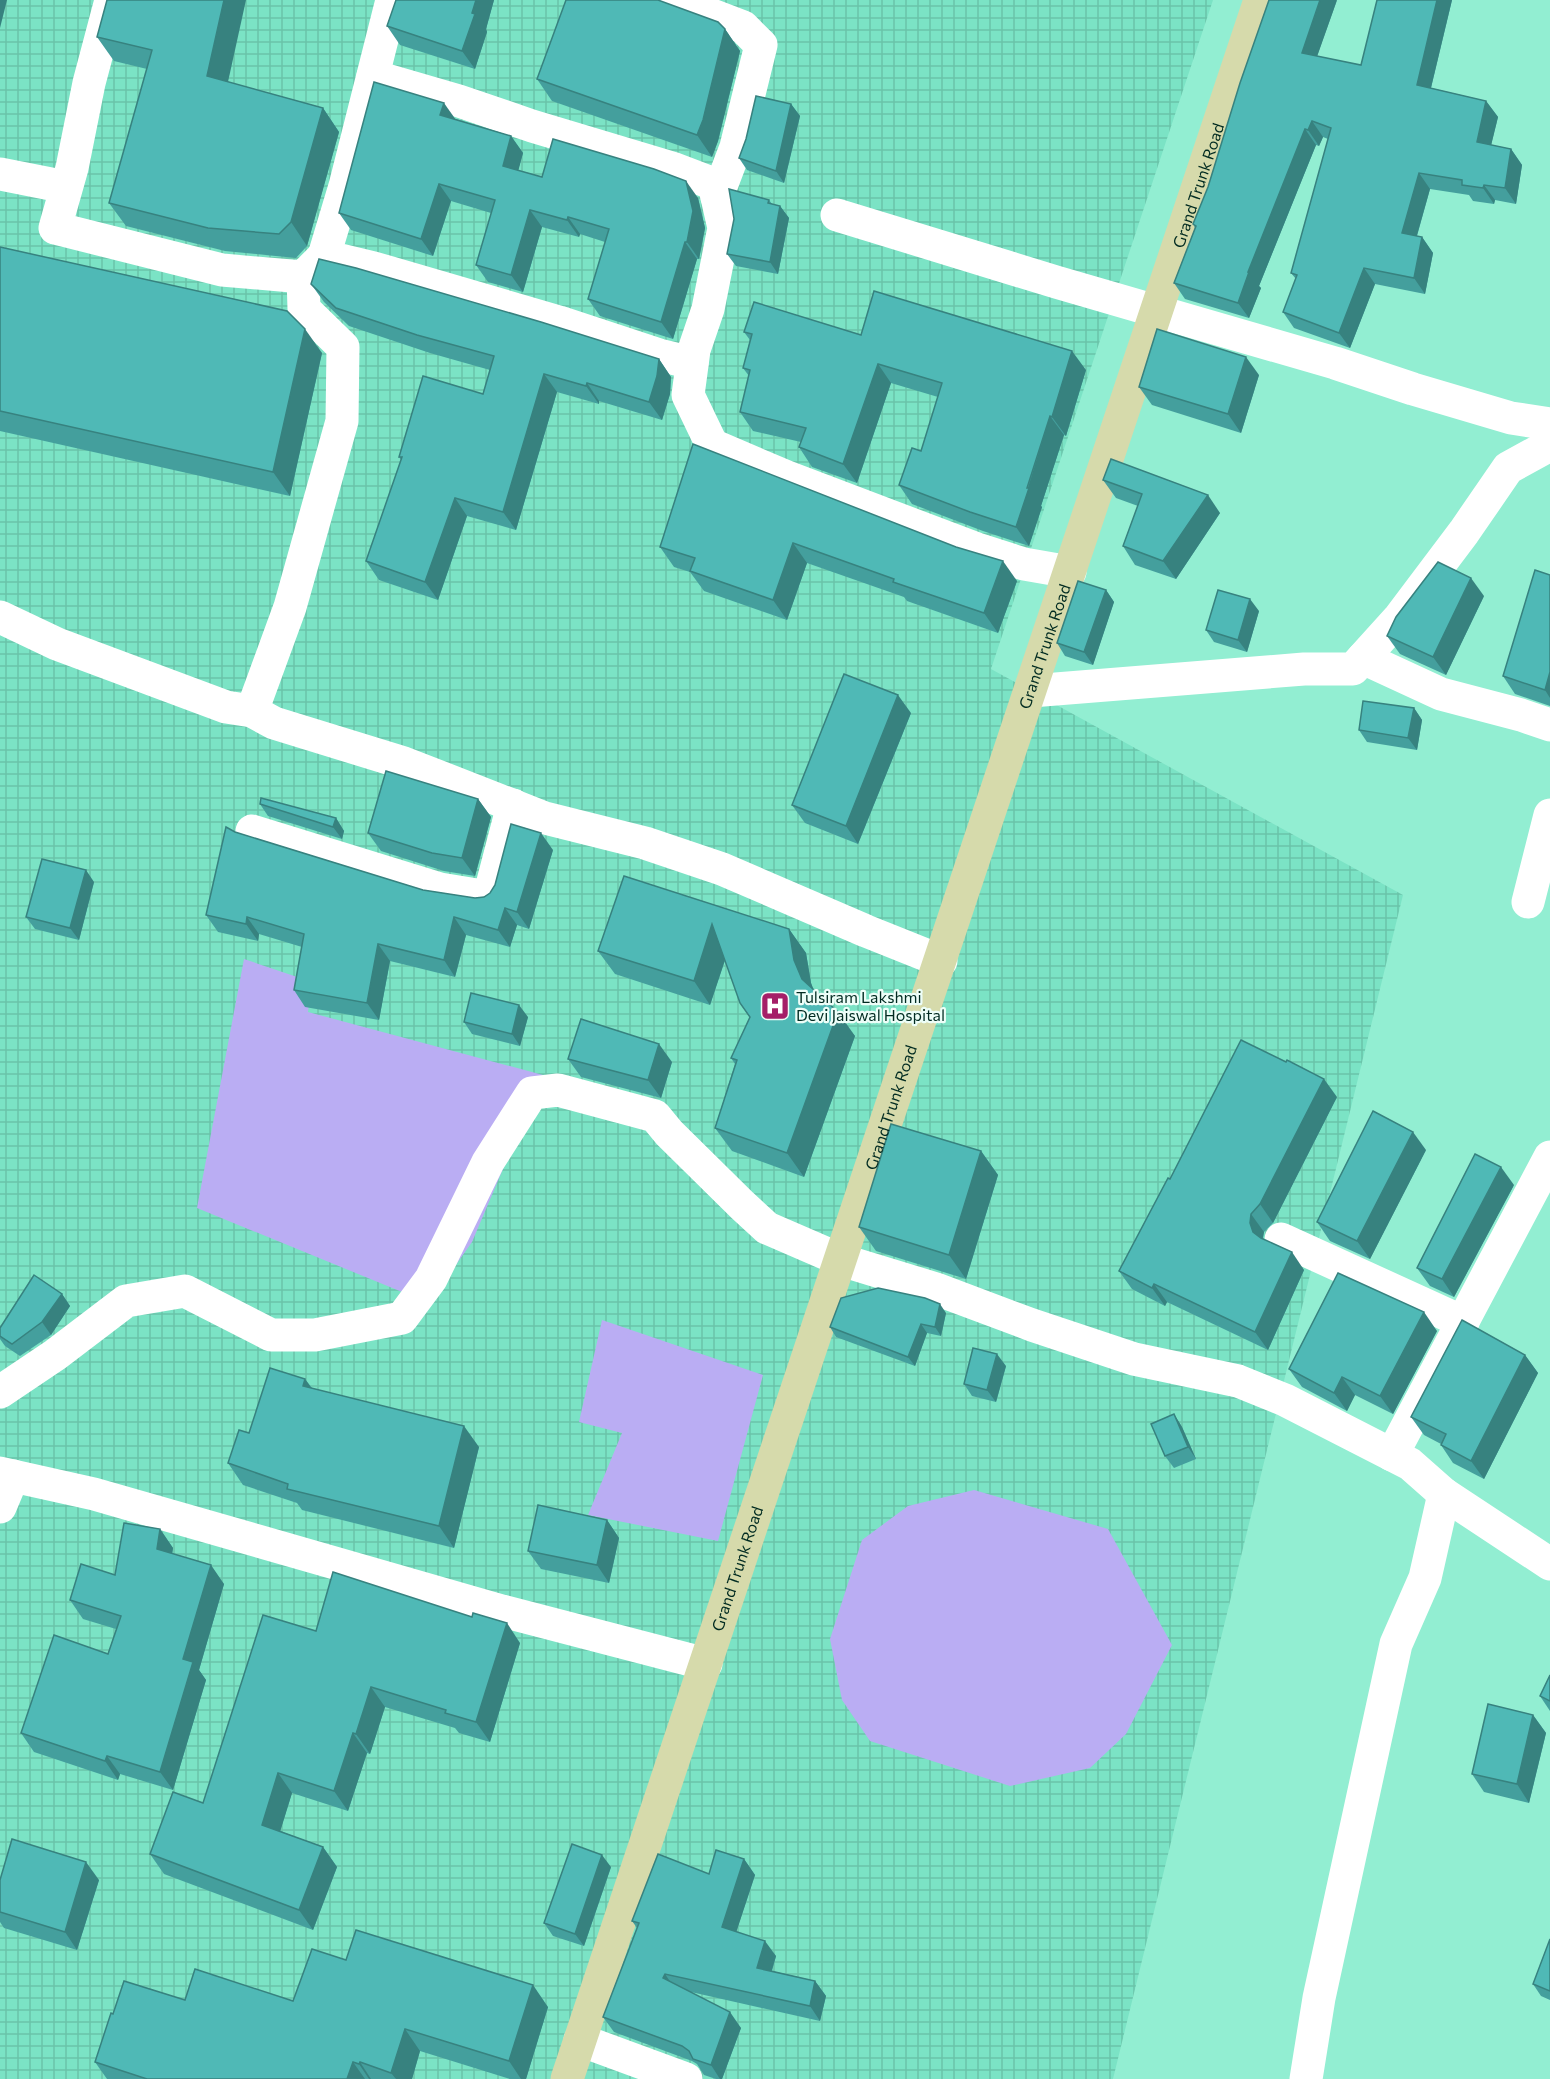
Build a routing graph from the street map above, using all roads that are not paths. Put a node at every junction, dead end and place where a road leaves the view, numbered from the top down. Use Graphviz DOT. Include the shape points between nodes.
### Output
graph roads {
  1 [pos="111,0"];
  2 [pos="392,0"];
  3 [pos="1260,0"];
  4 [pos="676,1"];
  5 [pos="373,76"];
  6 [pos="0,174"];
  7 [pos="66,187"];
  8 [pos="717,197"];
  9 [pos="837,215"];
  10 [pos="314,267"];
  11 [pos="1157,310"];
  12 [pos="692,363"];
  13 [pos="1550,424"];
  14 [pos="1550,445"];
  15 [pos="1070,572"];
  16 [pos="0,617"];
  17 [pos="1363,658"];
  18 [pos="1031,691"];
  19 [pos="252,711"];
  20 [pos="1550,725"];
  21 [pos="513,805"];
  22 [pos="1550,815"];
  23 [pos="252,831"];
  24 [pos="1528,902"];
  25 [pos="941,961"];
  26 [pos="1550,1157"];
  27 [pos="1281,1239"];
  28 [pos="841,1260"];
  29 [pos="1463,1322"];
  30 [pos="0,1392"];
  31 [pos="1392,1455"];
  32 [pos="7,1474"];
  33 [pos="1444,1494"];
  34 [pos="0,1507"];
  35 [pos="1550,1564"];
  36 [pos="706,1664"];
  37 [pos="580,2040"];
  38 [pos="567,2079"];
  39 [pos="686,2079"];
  40 [pos="1306,2079"];
  1 -- 7 [label="street"];
  2 -- 5 [label="street"];
  3 -- 11 [label="main road, Grand Trunk Road"];
  4 -- 8 [label="street" via="743,27 761,45 736,147"];
  5 -- 8 [label="street" via="672,168 714,184"];
  5 -- 10 [label="street" via="345,186"];
  6 -- 7 [label="street"];
  7 -- 10 [label="street" via="54,228 222,270"];
  8 -- 12 [label="street" via="724,228 708,309"];
  9 -- 11 [label="street"];
  10 -- 12 [label="street" via="374,268"];
  10 -- 19 [label="street" via="304,309 343,347 342,421 290,608"];
  11 -- 13 [label="street" via="1511,418"];
  11 -- 15 [label="main road, Grand Trunk Road"];
  12 -- 15 [label="street" via="688,395 712,445 977,549 1024,564"];
  14 -- 17 [label="street" via="1508,468 1400,617"];
  15 -- 18 [label="main road, Grand Trunk Road"];
  16 -- 19 [label="street" via="145,678 226,707"];
  17 -- 18 [label="street" via="1353,669 1281,670"];
  17 -- 20 [label="street" via="1441,694"];
  18 -- 25 [label="main road, Grand Trunk Road"];
  19 -- 21 [label="street" via="274,723 404,763"];
  21 -- 23 [label="street" via="489,897 440,888"];
  21 -- 25 [label="street" via="545,818 645,843 722,869"];
  22 -- 24 [label="street"];
  25 -- 28 [label="main road, Grand Trunk Road"];
  26 -- 29 [label="street"];
  27 -- 29 [label="street"];
  28 -- 30 [label="street" via="767,1228 655,1116 558,1090 532,1093 488,1162 431,1279 402,1318 315,1335 271,1335 185,1291 126,1301"];
  28 -- 31 [label="street" via="1134,1359 1238,1381 1285,1400"];
  28 -- 36 [label="main road, Grand Trunk Road"];
  29 -- 31 [label="street"];
  31 -- 33 [label="street" via="1410,1464"];
  32 -- 34 [label="street"];
  32 -- 36 [label="street" via="94,1494 502,1611"];
  33 -- 35 [label="street"];
  33 -- 40 [label="street" via="1425,1578 1396,1644 1319,1998"];
  36 -- 37 [label="main road, Grand Trunk Road"];
  37 -- 38 [label="main road, Grand Trunk Road"];
  37 -- 39 [label="street"];
}
